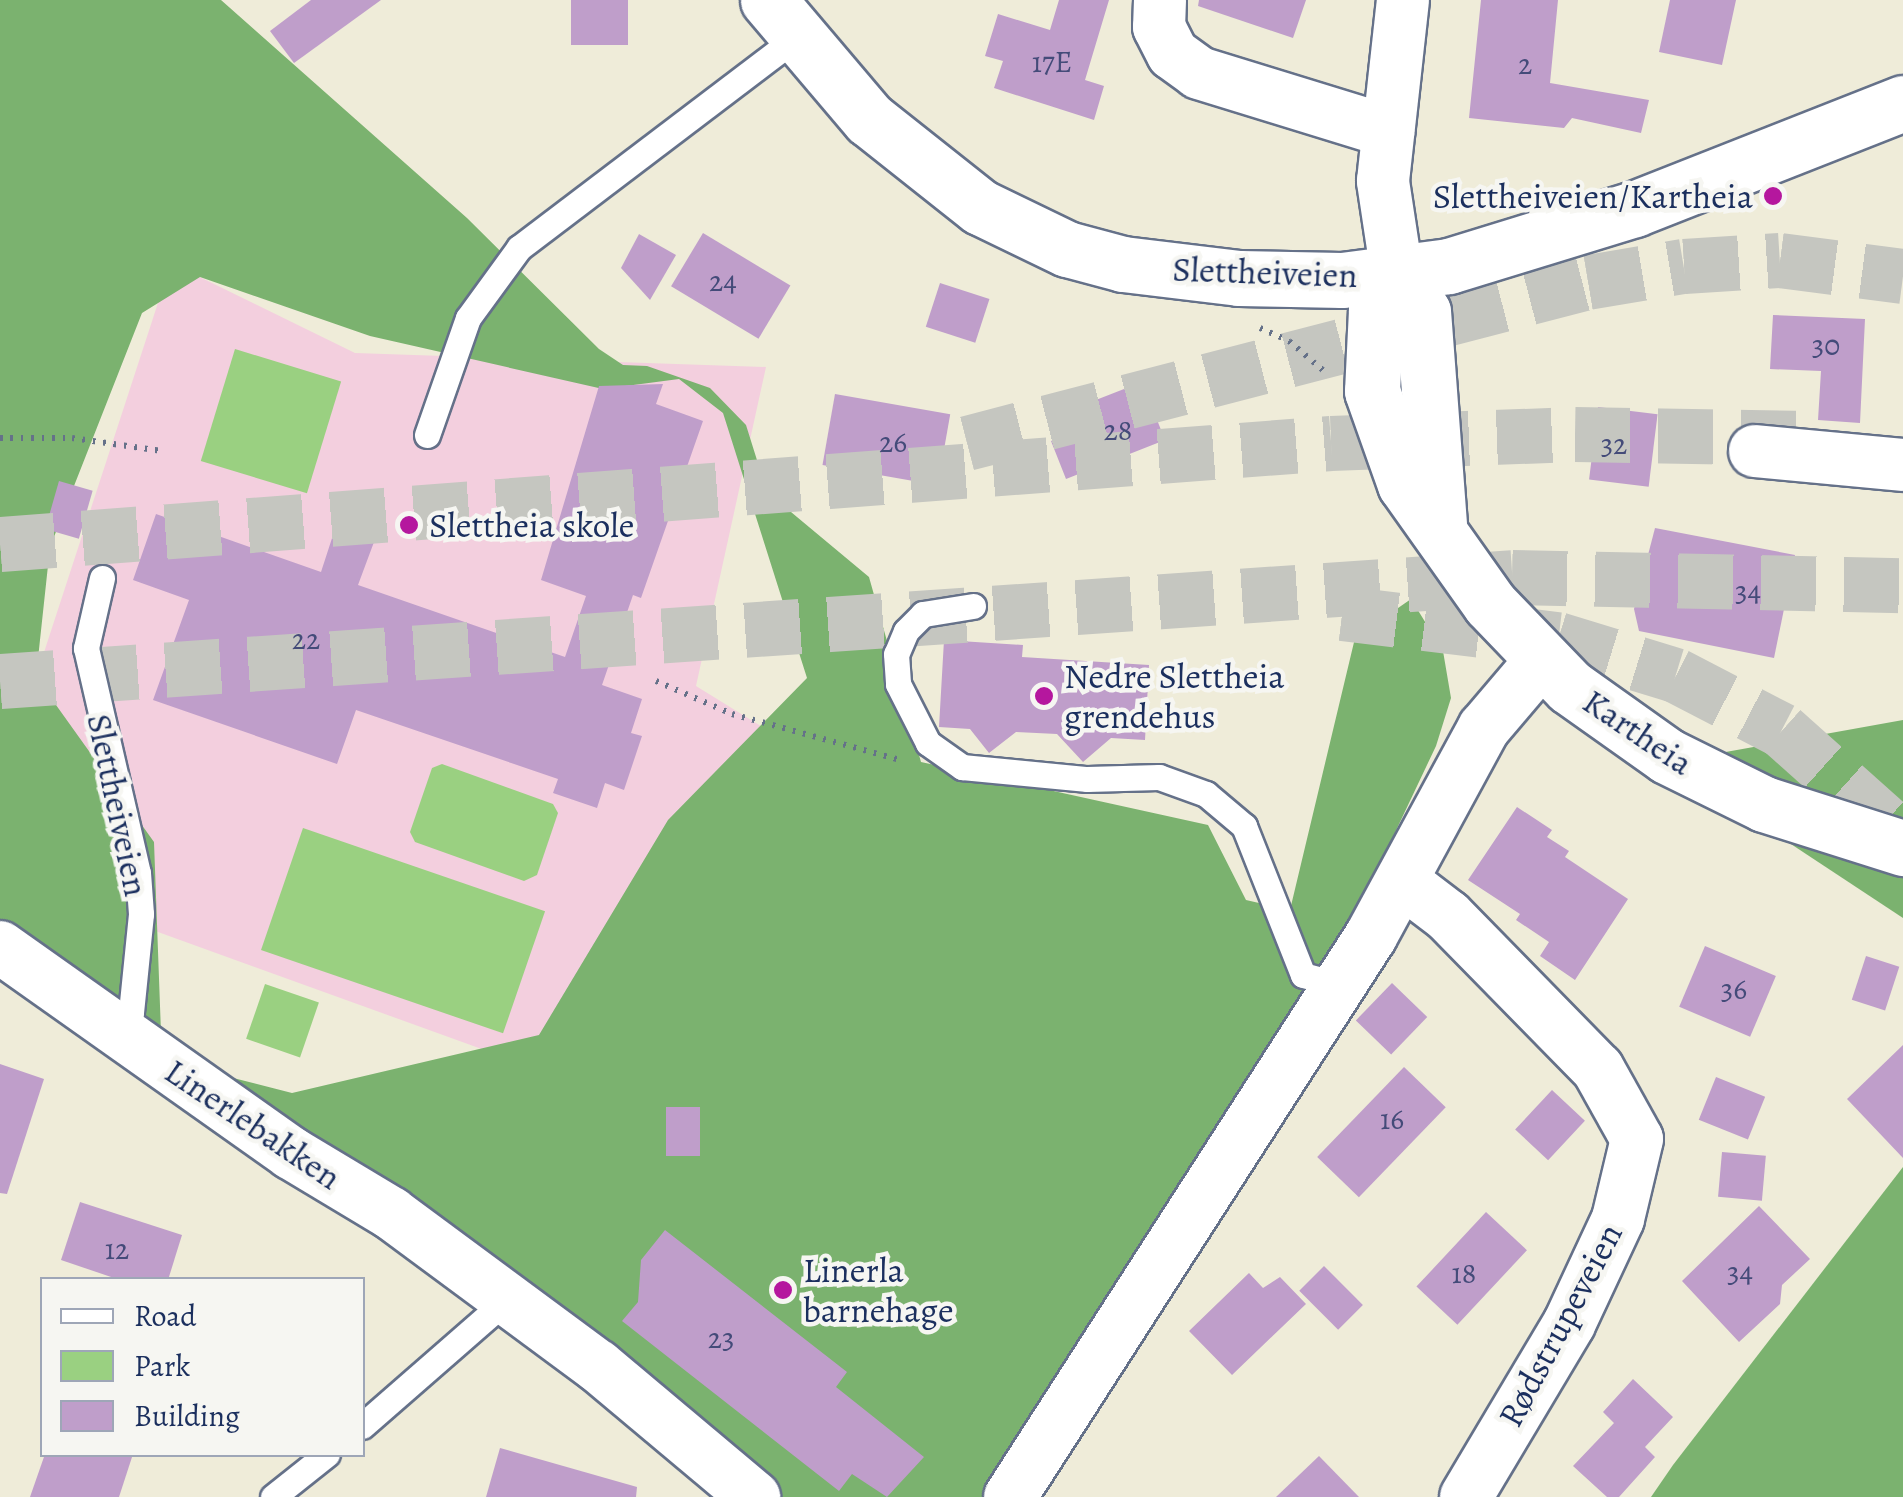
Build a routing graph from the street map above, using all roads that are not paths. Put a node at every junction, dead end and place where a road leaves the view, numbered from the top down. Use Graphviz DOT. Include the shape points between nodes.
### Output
graph roads {
  1 [pos="1160,0"];
  2 [pos="1403,0"];
  3 [pos="782,19"];
  4 [pos="1903,103"];
  5 [pos="1388,131"];
  6 [pos="1397,274"];
  7 [pos="427,435"];
  8 [pos="1755,451"];
  9 [pos="1903,465"];
  10 [pos="102,578"];
  11 [pos="973,606"];
  12 [pos="1541,661"];
  13 [pos="1903,848"];
  14 [pos="1402,881"];
  15 [pos="0,947"];
  16 [pos="1336,984"];
  17 [pos="119,1031"];
  18 [pos="504,1302"];
  19 [pos="365,1423"];
  20 [pos="323,1457"];
  21 [pos="272,1497"];
  22 [pos="754,1497"];
  23 [pos="1010,1497"];
  24 [pos="1466,1497"];
  1 -- 5 [label="street" via="1159,27 1173,54 1199,74"];
  2 -- 5 [label="street"];
  3 -- 6 [label="street, Slettheiveien" via="901,150 980,207 1067,249 1123,264 1239,278"];
  3 -- 7 [label="lane, Slettheiveien" via="520,248 468,318"];
  4 -- 6 [label="street, Slettheiveien" via="1634,209 1511,249"];
  5 -- 6 [label="street" via="1383,182"];
  6 -- 12 [label="street, Kartheia" via="1376,310 1372,391 1406,484 1490,604"];
  8 -- 9 [label="street"];
  10 -- 17 [label="lane, Slettheiveien" via="86,648 142,914 134,997"];
  11 -- 16 [label="lane" via="923,614 896,654 898,684 928,743 962,767 1087,779 1159,776 1206,794 1244,826 1303,975"];
  12 -- 13 [label="street, Kartheia" via="1622,726 1721,786 1817,824"];
  12 -- 14 [label="street" via="1484,728"];
  14 -- 16 [label="street"];
  14 -- 24 [label="street, Rødstrupeveien" via="1448,916 1598,1069 1637,1139 1618,1220 1569,1324"];
  15 -- 17 [label="street, Linerlebakken"];
  16 -- 23 [label="street"];
  17 -- 18 [label="street, Linerlebakken" via="292,1153 391,1213"];
  18 -- 19 [label="lane"];
  18 -- 22 [label="street, Linerlebakken" via="598,1366"];
  20 -- 21 [label="lane"];
}
